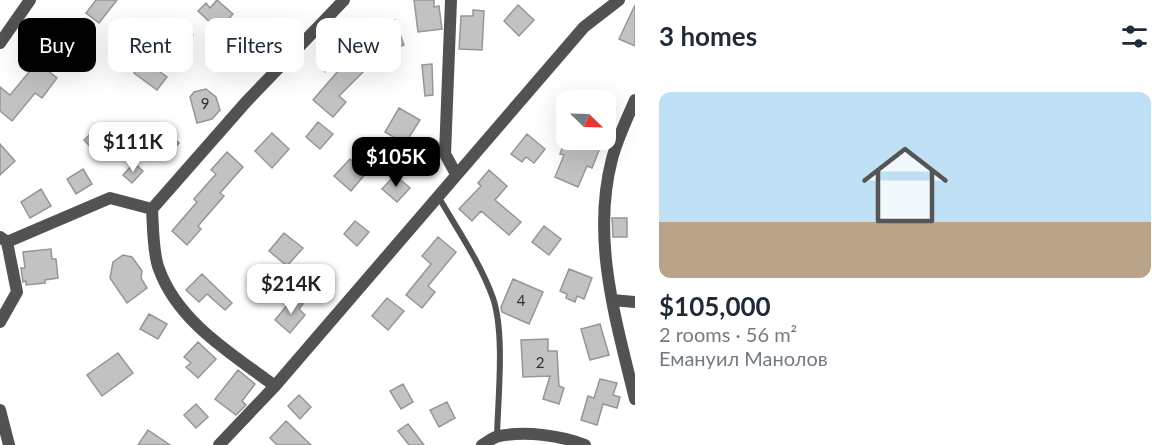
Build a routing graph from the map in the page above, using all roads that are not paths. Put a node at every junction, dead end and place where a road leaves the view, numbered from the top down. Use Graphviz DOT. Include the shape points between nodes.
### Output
graph roads {
  1 [pos="30,0"];
  2 [pos="344,0"];
  3 [pos="451,0"];
  4 [pos="619,0"];
  5 [pos="0,43"];
  6 [pos="635,100"];
  7 [pos="456,174"];
  8 [pos="438,196"];
  9 [pos="152,209"];
  10 [pos="4,240"];
  11 [pos="612,300"];
  12 [pos="635,302"];
  13 [pos="0,322"];
  14 [pos="631,370"];
  15 [pos="275,386"];
  16 [pos="635,399"];
  17 [pos="0,410"];
  18 [pos="497,436"];
  19 [pos="9,445"];
  20 [pos="219,445"];
  21 [pos="482,445"];
  22 [pos="585,445"];
  1 -- 5 [label="street"];
  2 -- 9 [label="street" via="246,102"];
  3 -- 7 [label="street" via="445,154"];
  4 -- 7 [label="street" via="584,27"];
  6 -- 11 [label="street" via="612,159 603,223"];
  7 -- 8 [label="street"];
  8 -- 15 [label="street"];
  8 -- 18 [label="lane" via="493,298 499,329"];
  9 -- 10 [label="street" via="110,198"];
  9 -- 15 [label="street" via="158,268 182,311"];
  10 -- 13 [label="street" via="17,292"];
  11 -- 12 [label="street"];
  11 -- 14 [label="street"];
  14 -- 16 [label="street"];
  15 -- 20 [label="street"];
  17 -- 19 [label="street"];
  18 -- 21 [label="street"];
  18 -- 22 [label="street" via="531,435"];
}
